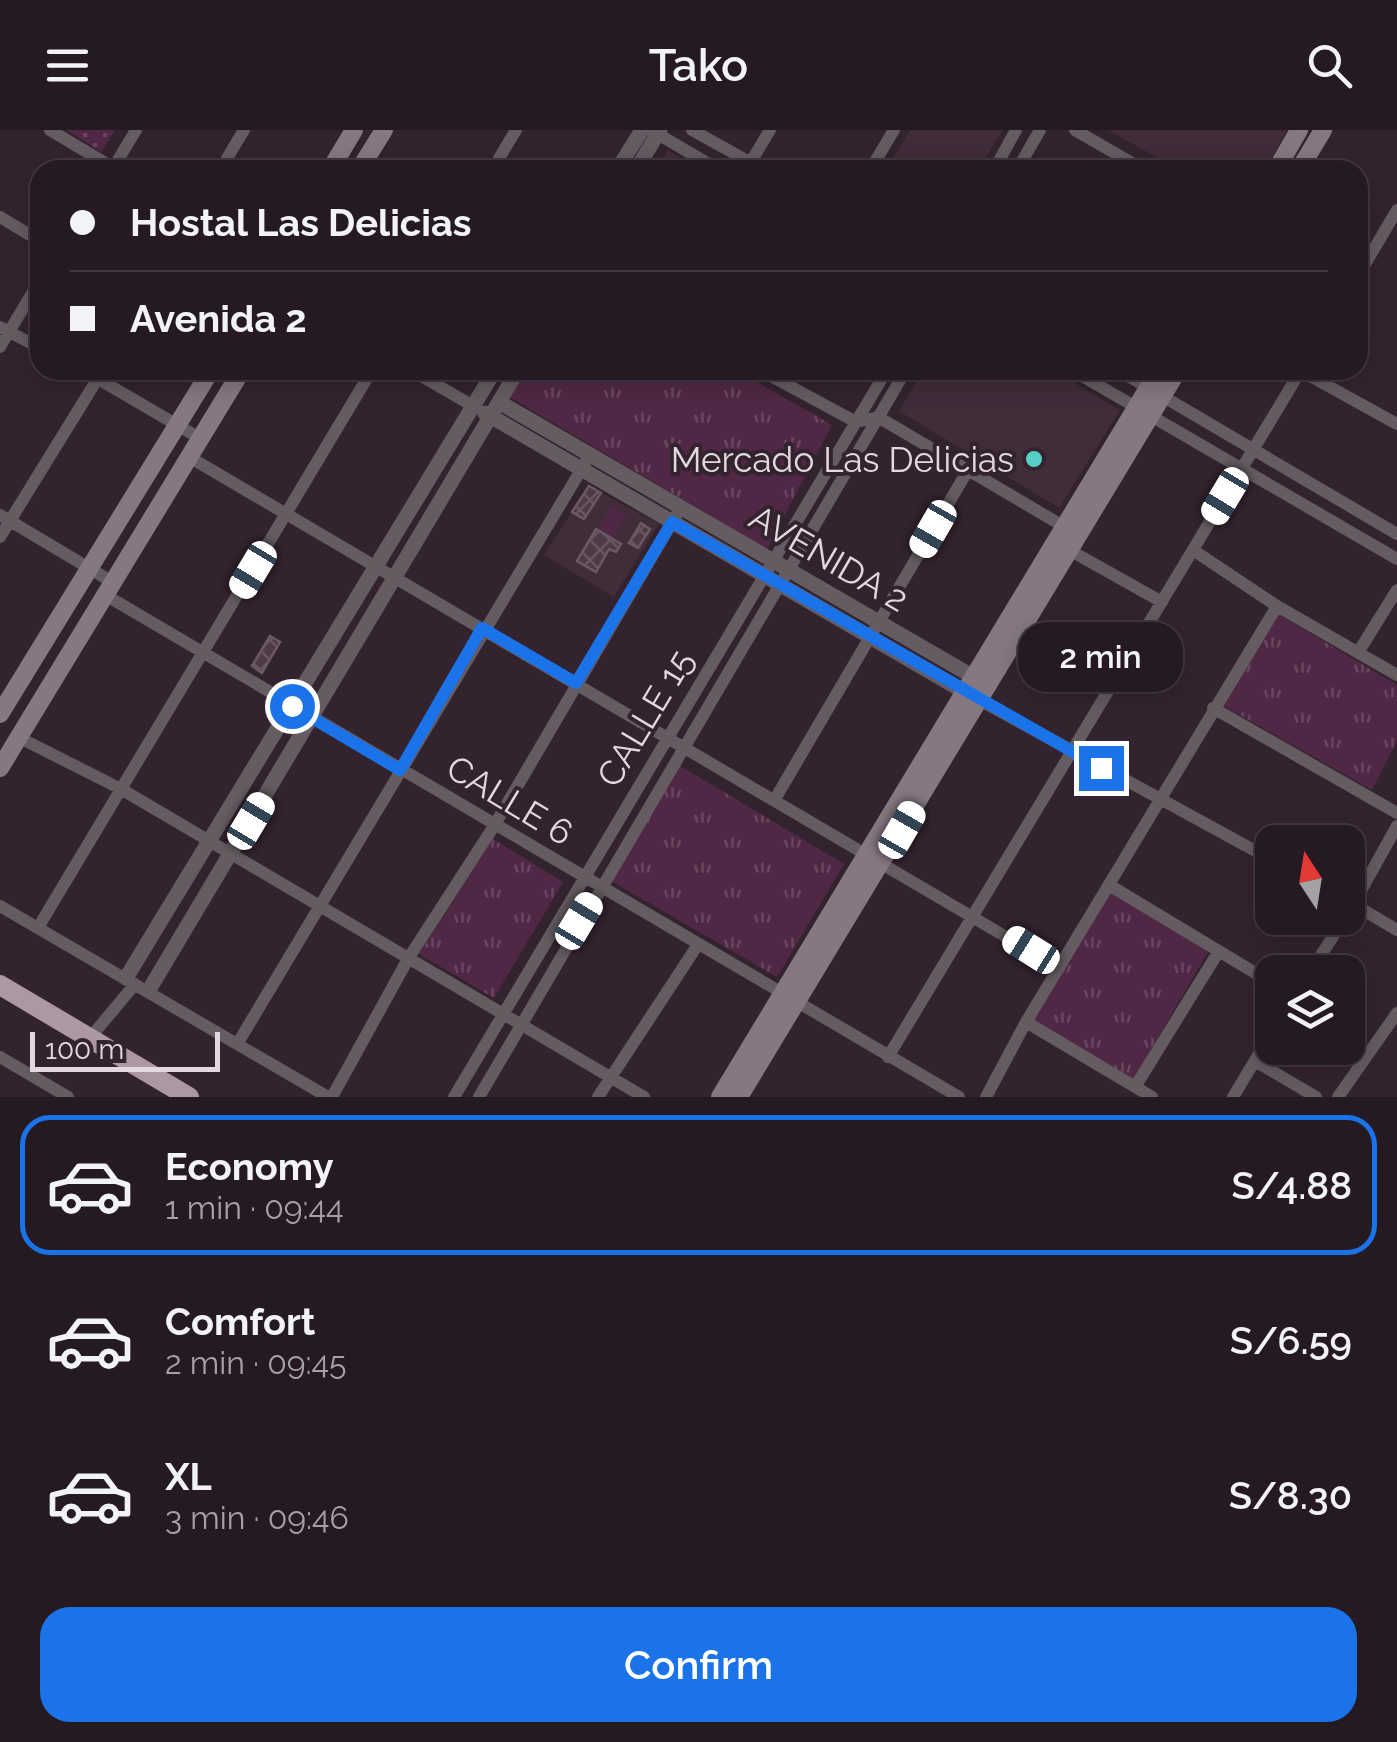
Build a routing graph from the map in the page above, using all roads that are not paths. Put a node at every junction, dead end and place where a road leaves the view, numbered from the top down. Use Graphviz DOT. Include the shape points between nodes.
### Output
graph roads {
  1 [pos="50,130"];
  2 [pos="136,130"];
  3 [pos="244,130"];
  4 [pos="354,130"];
  5 [pos="516,130"];
  6 [pos="692,130"];
  7 [pos="770,130"];
  8 [pos="894,130"];
  9 [pos="1016,130"];
  10 [pos="1040,130"];
  11 [pos="1075,130"];
  12 [pos="1300,130"];
  13 [pos="1323,130"];
  14 [pos="653,131"];
  15 [pos="376,134"];
  16 [pos="99,160"];
  17 [pos="119,160"];
  18 [pos="226,160"];
  19 [pos="336,160"];
  20 [pos="365,160"];
  21 [pos="498,160"];
  22 [pos="626,160"];
  23 [pos="640,160"];
  24 [pos="702,160"];
  25 [pos="740,160"];
  26 [pos="752,160"];
  27 [pos="876,160"];
  28 [pos="1000,160"];
  29 [pos="1022,160"];
  30 [pos="1124,160"];
  31 [pos="1282,160"];
  32 [pos="1305,160"];
  33 [pos="1397,210"];
  34 [pos="0,217"];
  35 [pos="30,235"];
  36 [pos="1368,259"];
  37 [pos="30,294"];
  38 [pos="4,330"];
  39 [pos="30,343"];
  40 [pos="0,347"];
  41 [pos="96,380"];
  42 [pos="109,380"];
  43 [pos="205,380"];
  44 [pos="236,380"];
  45 [pos="366,380"];
  46 [pos="428,380"];
  47 [pos="488,380"];
  48 [pos="512,380"];
  49 [pos="778,380"];
  50 [pos="881,380"];
  51 [pos="900,380"];
  52 [pos="1089,380"];
  53 [pos="1136,380"];
  54 [pos="1158,380"];
  55 [pos="1168,380"];
  56 [pos="1295,380"];
  57 [pos="1319,380"];
  58 [pos="1156,391"];
  59 [pos="473,406"];
  60 [pos="495,409"];
  61 [pos="1143,412"];
  62 [pos="878,417"];
  63 [pos="856,422"];
  64 [pos="178,424"];
  65 [pos="1397,424"];
  66 [pos="201,440"];
  67 [pos="1253,450"];
  68 [pos="191,458"];
  69 [pos="586,462"];
  70 [pos="968,470"];
  71 [pos="1241,470"];
  72 [pos="286,514"];
  73 [pos="677,514"];
  74 [pos="5,518"];
  75 [pos="1397,534"];
  76 [pos="0,538"];
  77 [pos="1062,539"];
  78 [pos="1193,550"];
  79 [pos="1397,559"];
  80 [pos="780,564"];
  81 [pos="378,567"];
  82 [pos="88,568"];
  83 [pos="763,574"];
  84 [pos="394,577"];
  85 [pos="778,583"];
  86 [pos="110,590"];
  87 [pos="1397,590"];
  88 [pos="1162,602"];
  89 [pos="1277,606"];
  90 [pos="880,622"];
  91 [pos="482,628"];
  92 [pos="871,638"];
  93 [pos="1358,651"];
  94 [pos="203,653"];
  95 [pos="1397,676"];
  96 [pos="576,683"];
  97 [pos="972,689"];
  98 [pos="292,706"];
  99 [pos="1213,708"];
  100 [pos="1,711"];
  101 [pos="314,718"];
  102 [pos="24,731"];
  103 [pos="670,738"];
  104 [pos="684,745"];
  105 [pos="1071,753"];
  106 [pos="0,768"];
  107 [pos="400,770"];
  108 [pos="121,790"];
  109 [pos="776,799"];
  110 [pos="1162,799"];
  111 [pos="1397,813"];
  112 [pos="494,826"];
  113 [pos="1397,826"];
  114 [pos="208,844"];
  115 [pos="1255,851"];
  116 [pos="230,855"];
  117 [pos="875,857"];
  118 [pos="582,878"];
  119 [pos="1365,880"];
  120 [pos="1109,886"];
  121 [pos="599,888"];
  122 [pos="0,906"];
  123 [pos="318,909"];
  124 [pos="974,916"];
  125 [pos="1365,916"];
  126 [pos="39,926"];
  127 [pos="1397,930"];
  128 [pos="697,946"];
  129 [pos="1218,951"];
  130 [pos="408,959"];
  131 [pos="1059,968"];
  132 [pos="1255,973"];
  133 [pos="137,984"];
  134 [pos="0,985"];
  135 [pos="787,999"];
  136 [pos="1397,1013"];
  137 [pos="502,1016"];
  138 [pos="1026,1022"];
  139 [pos="519,1026"];
  140 [pos="90,1038"];
  141 [pos="239,1041"];
  142 [pos="0,1056"];
  143 [pos="888,1057"];
  144 [pos="1255,1061"];
  145 [pos="1262,1065"];
  146 [pos="611,1078"];
  147 [pos="1135,1087"];
  148 [pos="68,1097"];
  149 [pos="190,1097"];
  150 [pos="330,1097"];
  151 [pos="454,1097"];
  152 [pos="478,1097"];
  153 [pos="598,1097"];
  154 [pos="644,1097"];
  155 [pos="720,1097"];
  156 [pos="739,1097"];
  157 [pos="959,1097"];
  158 [pos="986,1097"];
  159 [pos="1152,1097"];
  160 [pos="1233,1097"];
  161 [pos="1316,1097"];
  162 [pos="1338,1097"];
  1 -- 16 [label="street"];
  2 -- 17 [label="street"];
  3 -- 18 [label="street"];
  4 -- 19 [label="main road"];
  5 -- 21 [label="street"];
  6 -- 25 [label="street"];
  7 -- 26 [label="street"];
  8 -- 27 [label="street"];
  9 -- 28 [label="street"];
  10 -- 29 [label="street"];
  11 -- 30 [label="street"];
  12 -- 31 [label="main road"];
  13 -- 32 [label="main road"];
  14 -- 22 [label="street"];
  14 -- 23 [label="street"];
  14 -- 24 [label="street"];
  15 -- 20 [label="main road"];
  33 -- 36 [label="street"];
  34 -- 35 [label="street"];
  37 -- 38 [label="street"];
  38 -- 39 [label="street"];
  38 -- 40 [label="street"];
  41 -- 74 [label="street"];
  42 -- 64 [label="street"];
  43 -- 64 [label="main road"];
  44 -- 66 [label="main road"];
  45 -- 72 [label="street"];
  46 -- 59 [label="street"];
  47 -- 59 [label="street"];
  48 -- 60 [label="street"];
  49 -- 63 [label="street"];
  50 -- 63 [label="street, CALLE 15"];
  51 -- 62 [label="street"];
  52 -- 61 [label="street"];
  53 -- 58 [label="street"];
  54 -- 58 [label="main road"];
  55 -- 58 [label="main road"];
  56 -- 67 [label="street"];
  57 -- 65 [label="street"];
  58 -- 61 [label="main road"];
  58 -- 67 [label="street"];
  59 -- 60 [label="street, AVENIDA 2"];
  59 -- 81 [label="street"];
  60 -- 69 [label="street, AVENIDA 2"];
  60 -- 84 [label="street"];
  61 -- 71 [label="street"];
  61 -- 77 [label="main road"];
  62 -- 63 [label="street"];
  62 -- 70 [label="street"];
  62 -- 80 [label="street"];
  63 -- 80 [label="street, CALLE 15"];
  64 -- 66 [label="street"];
  64 -- 82 [label="main road"];
  66 -- 68 [label="main road"];
  67 -- 71 [label="street"];
  67 -- 75 [label="street"];
  68 -- 72 [label="street"];
  68 -- 86 [label="main road"];
  69 -- 73 [label="street, AVENIDA 2"];
  69 -- 91 [label="street"];
  70 -- 77 [label="street"];
  70 -- 90 [label="street"];
  71 -- 78 [label="street"];
  71 -- 79 [label="street"];
  72 -- 81 [label="street"];
  72 -- 94 [label="street"];
  73 -- 80 [label="street, AVENIDA 2"];
  73 -- 83 [label="street, AVENIDA 2"];
  73 -- 96 [label="street"];
  74 -- 76 [label="street"];
  74 -- 82 [label="street, CALLE 6"];
  77 -- 88 [label="street"];
  77 -- 97 [label="main road"];
  78 -- 88 [label="street"];
  78 -- 89 [label="street"];
  80 -- 83 [label="street, CALLE 15"];
  80 -- 85 [label="street"];
  80 -- 90 [label="street, AVENIDA 2"];
  81 -- 84 [label="street"];
  81 -- 98 [label="street"];
  82 -- 86 [label="street, CALLE 6"];
  82 -- 100 [label="main road"];
  83 -- 85 [label="street, AVENIDA 2"];
  83 -- 103 [label="street, CALLE 15"];
  84 -- 91 [label="street"];
  84 -- 101 [label="street"];
  85 -- 92 [label="street, AVENIDA 2"];
  85 -- 104 [label="street"];
  86 -- 94 [label="street, CALLE 6"];
  86 -- 102 [label="main road"];
  87 -- 93 [label="street"];
  88 -- 105 [label="street"];
  89 -- 93 [label="street"];
  89 -- 99 [label="street"];
  90 -- 92 [label="street"];
  90 -- 97 [label="street, AVENIDA 2"];
  91 -- 96 [label="street"];
  91 -- 107 [label="street"];
  92 -- 97 [label="street, AVENIDA 2"];
  92 -- 109 [label="street"];
  93 -- 95 [label="street"];
  94 -- 98 [label="street, CALLE 6"];
  94 -- 108 [label="street"];
  96 -- 103 [label="street"];
  96 -- 112 [label="street"];
  97 -- 105 [label="street, AVENIDA 2"];
  97 -- 117 [label="main road"];
  98 -- 101 [label="street, CALLE 6"];
  98 -- 114 [label="street"];
  99 -- 110 [label="street"];
  99 -- 111 [label="street"];
  100 -- 102 [label="street"];
  101 -- 107 [label="street, CALLE 6"];
  101 -- 116 [label="street"];
  102 -- 106 [label="main road"];
  102 -- 108 [label="street"];
  103 -- 104 [label="street"];
  103 -- 118 [label="street, CALLE 15"];
  104 -- 109 [label="street"];
  104 -- 121 [label="street"];
  105 -- 110 [label="street, AVENIDA 2"];
  105 -- 124 [label="street"];
  107 -- 112 [label="street, CALLE 6"];
  107 -- 123 [label="street"];
  108 -- 114 [label="street"];
  108 -- 126 [label="street"];
  109 -- 117 [label="street"];
  110 -- 115 [label="street, AVENIDA 2"];
  110 -- 120 [label="street"];
  112 -- 118 [label="street, CALLE 6"];
  112 -- 130 [label="street"];
  113 -- 119 [label="street"];
  114 -- 116 [label="street"];
  114 -- 133 [label="street"];
  116 -- 123 [label="street"];
  116 -- 133 [label="street"];
  117 -- 124 [label="street"];
  117 -- 135 [label="main road"];
  118 -- 121 [label="street, CALLE 6"];
  118 -- 137 [label="street, CALLE 15"];
  120 -- 129 [label="street"];
  120 -- 131 [label="street"];
  121 -- 128 [label="street, CALLE 6"];
  121 -- 139 [label="street"];
  122 -- 126 [label="street"];
  123 -- 130 [label="street"];
  123 -- 141 [label="street"];
  124 -- 131 [label="street"];
  124 -- 143 [label="street"];
  125 -- 127 [label="street"];
  126 -- 133 [label="street"];
  128 -- 135 [label="street, CALLE 6"];
  128 -- 146 [label="street"];
  129 -- 132 [label="street"];
  129 -- 147 [label="street"];
  130 -- 137 [label="street"];
  130 -- 150 [label="street"];
  131 -- 138 [label="street"];
  133 -- 140 [label="street"];
  133 -- 141 [label="street"];
  134 -- 140 [label="highway"];
  135 -- 143 [label="street, CALLE 6"];
  135 -- 155 [label="main road"];
  135 -- 156 [label="main road"];
  136 -- 162 [label="street"];
  137 -- 139 [label="street"];
  137 -- 151 [label="street, CALLE 15"];
  138 -- 147 [label="street"];
  138 -- 158 [label="street"];
  139 -- 146 [label="street"];
  139 -- 152 [label="street"];
  140 -- 149 [label="highway"];
  141 -- 150 [label="street"];
  142 -- 148 [label="street"];
  143 -- 157 [label="street, CALLE 6"];
  144 -- 160 [label="street"];
  145 -- 161 [label="street"];
  146 -- 153 [label="street"];
  146 -- 154 [label="street"];
  147 -- 159 [label="street"];
}
